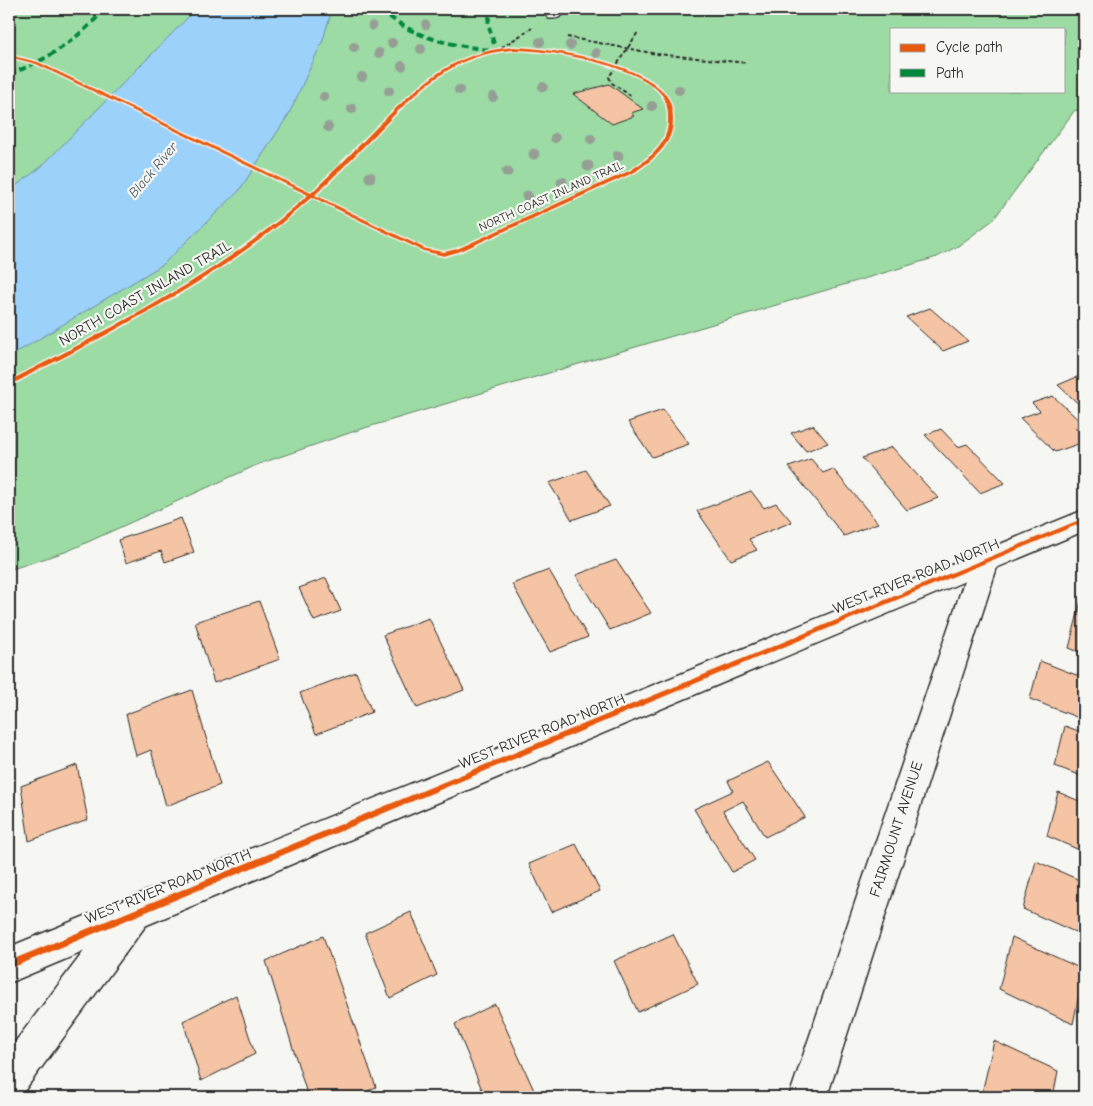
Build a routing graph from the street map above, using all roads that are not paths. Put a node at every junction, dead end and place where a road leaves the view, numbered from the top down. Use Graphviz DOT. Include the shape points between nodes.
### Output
graph roads {
  1 [pos="1081,524"];
  2 [pos="984,561"];
  3 [pos="134,913"];
  4 [pos="9,965"];
  5 [pos="9,1081"];
  6 [pos="808,1097"];
  1 -- 2 [label="street, WEST RIVER ROAD NORTH"];
  2 -- 3 [label="street, WEST RIVER ROAD NORTH"];
  2 -- 6 [label="street, FAIRMOUNT AVENUE"];
  3 -- 4 [label="street, WEST RIVER ROAD NORTH"];
  3 -- 5 [label="street"];
}
